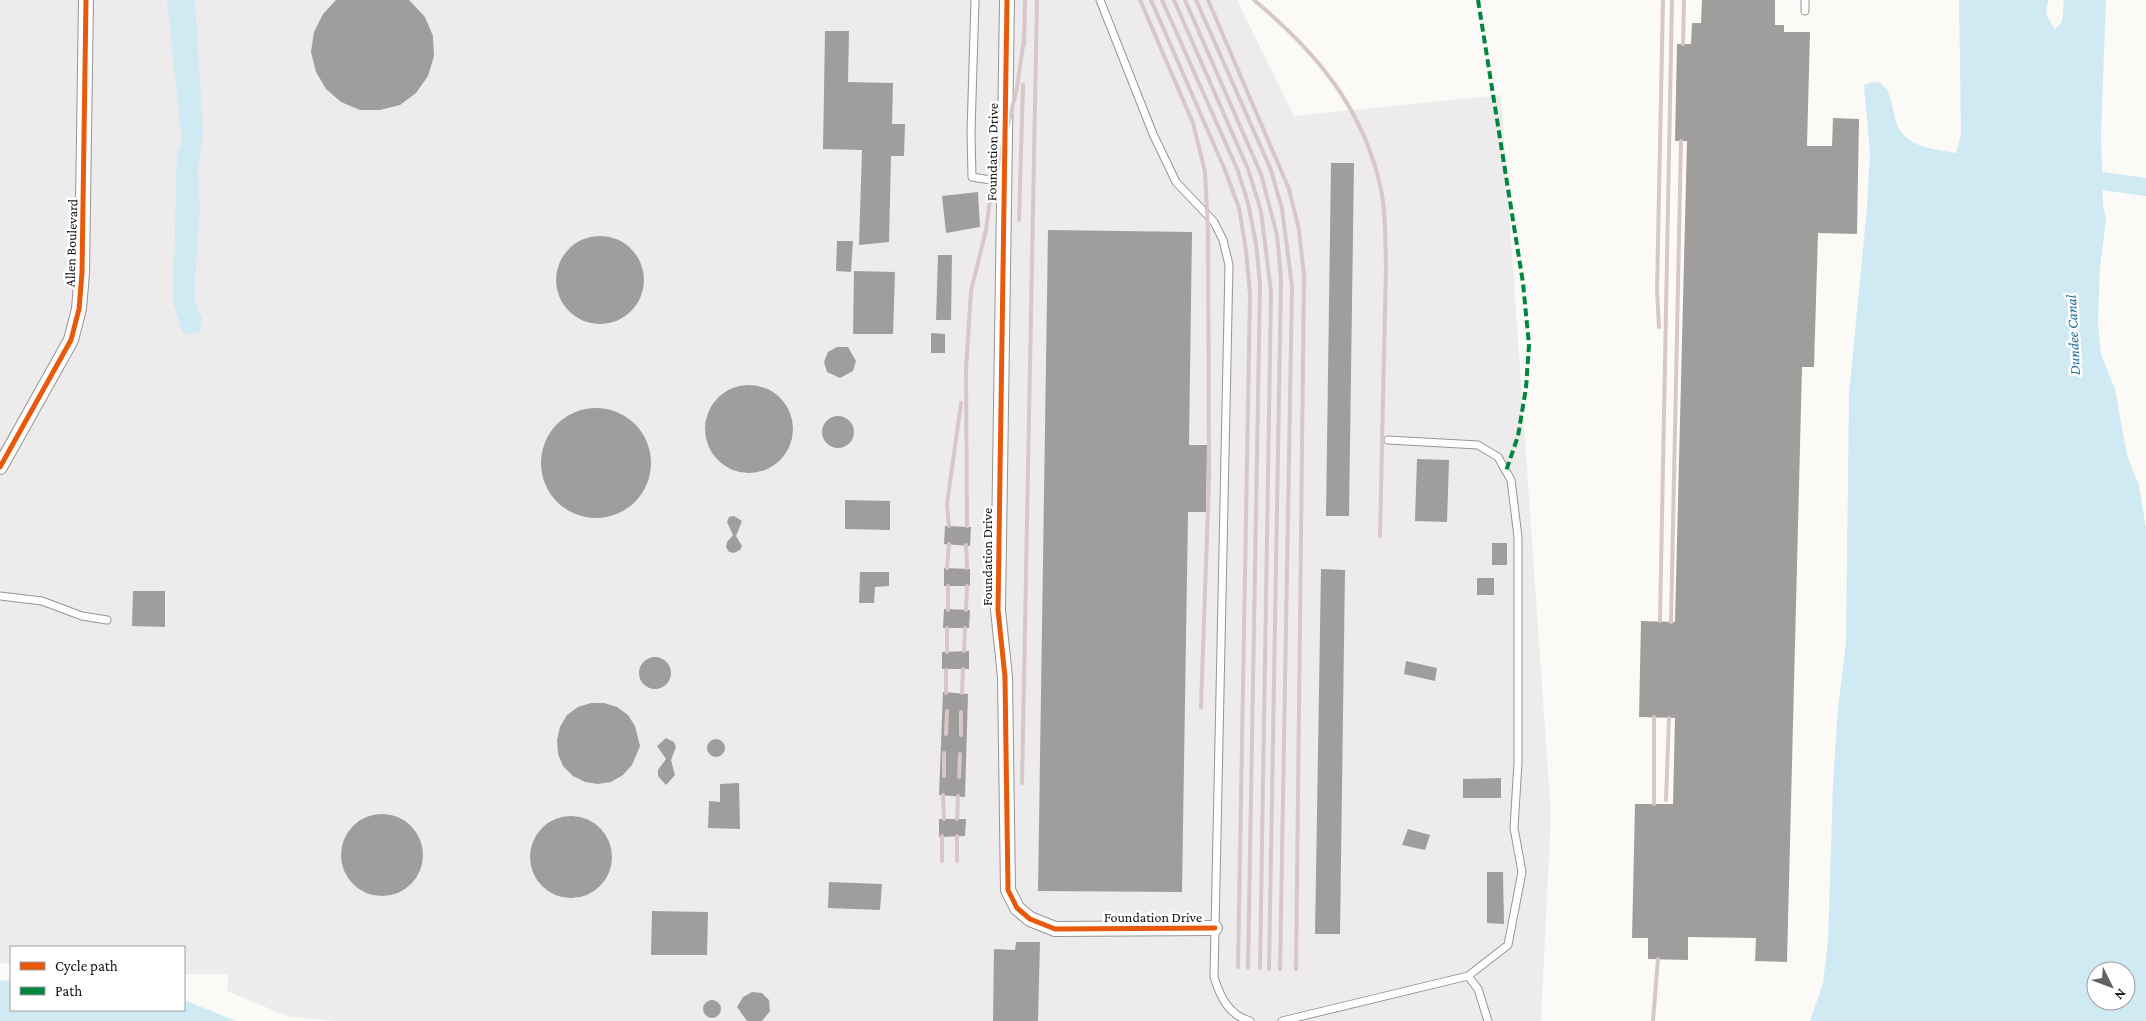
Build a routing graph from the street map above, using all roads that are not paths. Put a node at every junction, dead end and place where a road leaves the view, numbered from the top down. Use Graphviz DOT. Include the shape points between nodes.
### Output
graph roads {
  1 [pos="86,0"];
  2 [pos="975,0"];
  3 [pos="1007,0"];
  4 [pos="1100,0"];
  5 [pos="1805,0"];
  6 [pos="1805,11"];
  7 [pos="1002,182"];
  8 [pos="1388,440"];
  9 [pos="0,467"];
  10 [pos="0,596"];
  11 [pos="107,620"];
  12 [pos="1216,928"];
  13 [pos="1468,976"];
  14 [pos="1250,1021"];
  15 [pos="1282,1021"];
  16 [pos="1488,1021"];
  1 -- 9 [label="street, Allen Boulevard" via="79,309 71,340"];
  2 -- 7 [label="lane" via="972,178"];
  3 -- 7 [label="street, Foundation Drive"];
  4 -- 12 [label="lane" via="1153,134 1176,182 1214,222 1223,240 1229,265"];
  5 -- 6 [label="lane"];
  7 -- 12 [label="street, Foundation Drive" via="998,610 1005,677 1008,890 1017,908 1030,919 1055,929"];
  8 -- 13 [label="lane" via="1478,445 1498,457 1511,480 1518,537 1518,763 1514,828 1522,872 1508,945"];
  10 -- 11 [label="lane" via="42,601 82,616"];
  12 -- 14 [label="lane" via="1214,976 1220,996 1230,1009"];
  13 -- 15 [label="lane"];
  13 -- 16 [label="lane" via="1478,989"];
}
